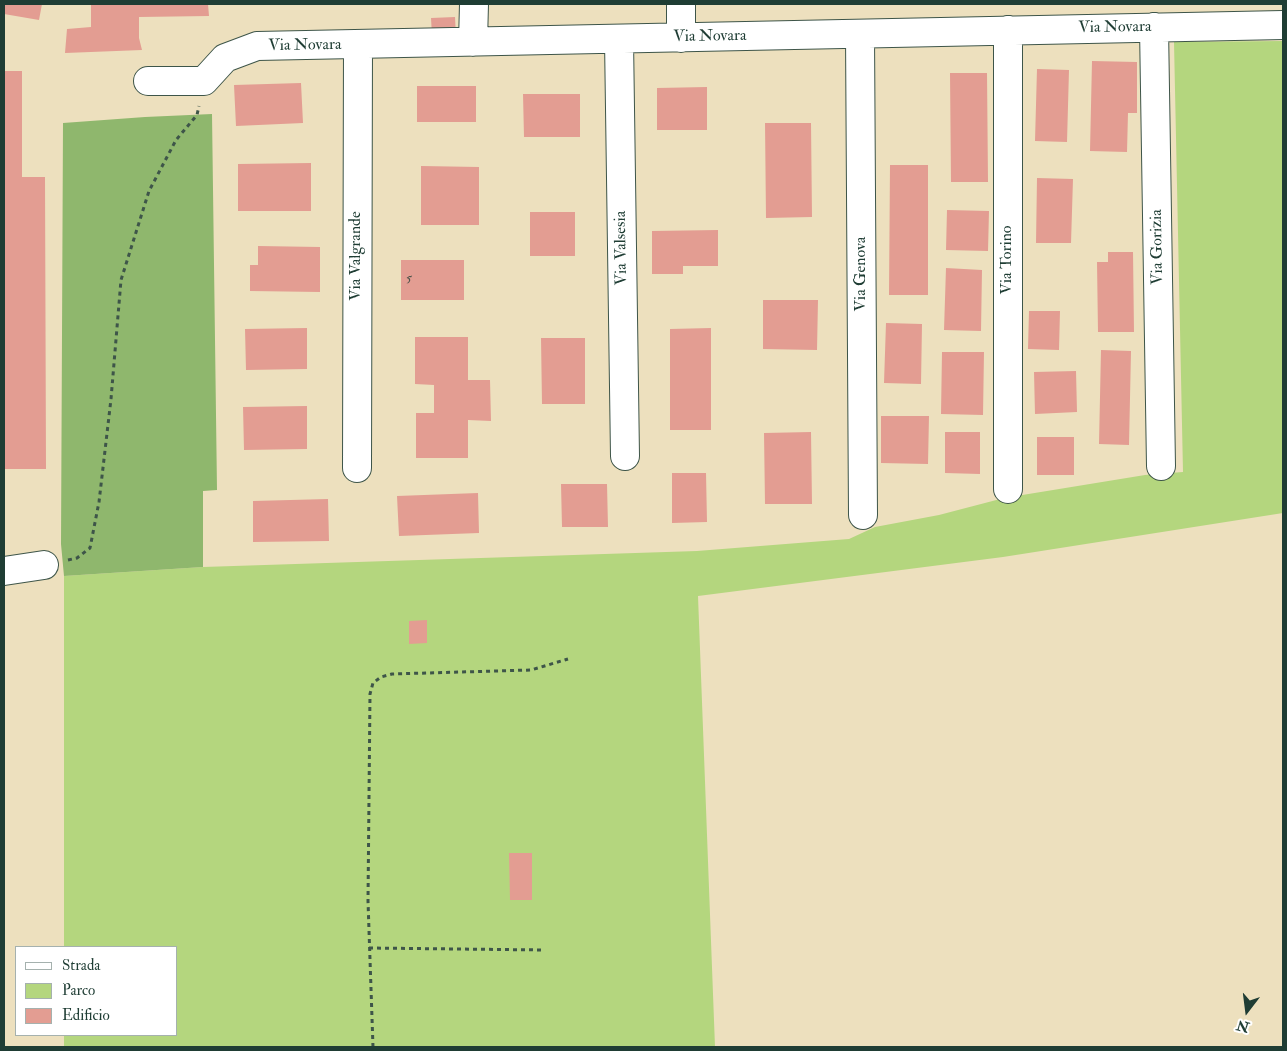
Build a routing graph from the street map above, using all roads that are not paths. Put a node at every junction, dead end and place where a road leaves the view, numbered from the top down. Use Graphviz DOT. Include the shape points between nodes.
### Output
graph roads {
  1 [pos="474,4"];
  2 [pos="681,4"];
  3 [pos="1160,19"];
  4 [pos="1283,25"];
  5 [pos="1008,30"];
  6 [pos="860,34"];
  7 [pos="681,38"];
  8 [pos="619,39"];
  9 [pos="473,42"];
  10 [pos="358,44"];
  11 [pos="148,81"];
  12 [pos="625,456"];
  13 [pos="1161,466"];
  14 [pos="357,468"];
  15 [pos="1008,489"];
  16 [pos="863,514"];
  17 [pos="44,565"];
  18 [pos="4,571"];
  1 -- 9 [label="street"];
  2 -- 7 [label="street"];
  3 -- 4 [label="street, Via Novara"];
  3 -- 5 [label="street, Via Novara"];
  3 -- 13 [label="street, Via Gorizia"];
  5 -- 6 [label="street, Via Novara"];
  5 -- 15 [label="street, Via Torino"];
  6 -- 7 [label="street, Via Novara"];
  6 -- 16 [label="street, Via Genova"];
  7 -- 8 [label="street, Via Novara"];
  8 -- 9 [label="street, Via Novara"];
  8 -- 12 [label="street, Via Valsesia"];
  9 -- 10 [label="street, Via Novara"];
  10 -- 11 [label="street, Via Novara" via="257,46 225,58 204,81"];
  10 -- 14 [label="street, Via Valgrande"];
  17 -- 18 [label="street"];
}
